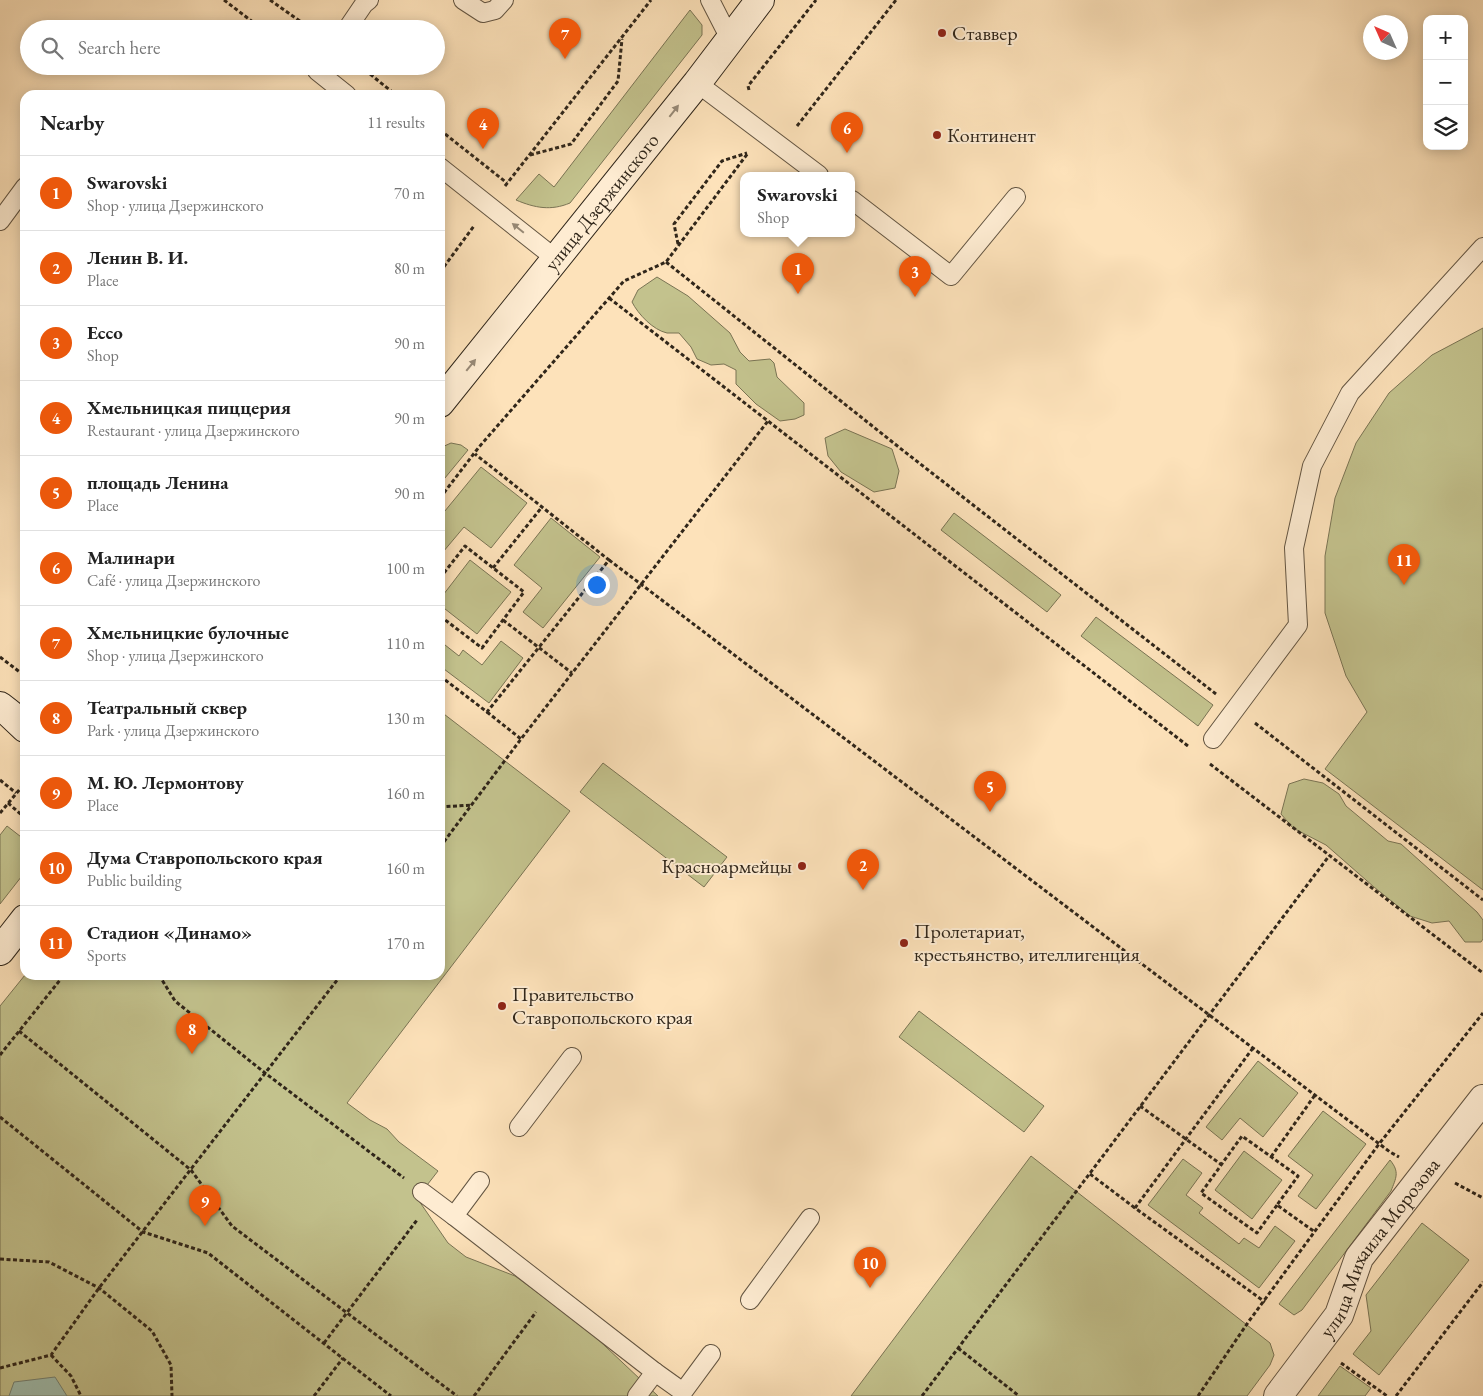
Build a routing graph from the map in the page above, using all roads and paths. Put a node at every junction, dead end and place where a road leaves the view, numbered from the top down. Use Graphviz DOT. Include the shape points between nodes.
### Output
graph roads {
  1 [pos="224,0"];
  2 [pos="270,0"];
  3 [pos="369,0"];
  4 [pos="463,0"];
  5 [pos="504,0"];
  6 [pos="651,0"];
  7 [pos="710,0"];
  8 [pos="760,0"];
  9 [pos="816,0"];
  10 [pos="896,0"];
  11 [pos="230,2"];
  12 [pos="251,20"];
  13 [pos="298,20"];
  14 [pos="353,20"];
  15 [pos="622,38"];
  16 [pos="730,39"];
  17 [pos="325,75"];
  18 [pos="371,75"];
  19 [pos="697,83"];
  20 [pos="342,90"];
  21 [pos="390,90"];
  22 [pos="764,133"];
  23 [pos="445,134"];
  24 [pos="781,146"];
  25 [pos="529,155"];
  26 [pos="445,171"];
  27 [pos="815,172"];
  28 [pos="507,183"];
  29 [pos="20,194"];
  30 [pos="1016,197"];
  31 [pos="855,202"];
  32 [pos="490,206"];
  33 [pos="0,221"];
  34 [pos="679,245"];
  35 [pos="1483,247"];
  36 [pos="556,259"];
  37 [pos="666,262"];
  38 [pos="445,265"];
  39 [pos="609,298"];
  40 [pos="445,397"];
  41 [pos="768,421"];
  42 [pos="474,454"];
  43 [pos="445,492"];
  44 [pos="542,507"];
  45 [pos="609,560"];
  46 [pos="493,568"];
  47 [pos="445,569"];
  48 [pos="641,584"];
  49 [pos="445,620"];
  50 [pos="503,620"];
  51 [pos="539,648"];
  52 [pos="0,657"];
  53 [pos="20,672"];
  54 [pos="572,674"];
  55 [pos="445,680"];
  56 [pos="1236,709"];
  57 [pos="487,712"];
  58 [pos="521,739"];
  59 [pos="1213,739"];
  60 [pos="1193,751"];
  61 [pos="1209,763"];
  62 [pos="0,780"];
  63 [pos="20,789"];
  64 [pos="16,793"];
  65 [pos="8,804"];
  66 [pos="472,805"];
  67 [pos="445,807"];
  68 [pos="0,813"];
  69 [pos="20,814"];
  70 [pos="445,840"];
  71 [pos="1330,856"];
  72 [pos="1483,900"];
  73 [pos="20,925"];
  74 [pos="0,951"];
  75 [pos="1483,973"];
  76 [pos="60,980"];
  77 [pos="162,980"];
  78 [pos="337,980"];
  79 [pos="1483,1012"];
  80 [pos="1210,1015"];
  81 [pos="19,1031"];
  82 [pos="1253,1048"];
  83 [pos="0,1055"];
  84 [pos="572,1057"];
  85 [pos="265,1073"];
  86 [pos="1315,1095"];
  87 [pos="1483,1099"];
  88 [pos="1140,1106"];
  89 [pos="0,1117"];
  90 [pos="519,1127"];
  91 [pos="1186,1140"];
  92 [pos="1379,1144"];
  93 [pos="1397,1156"];
  94 [pos="1271,1157"];
  95 [pos="1222,1165"];
  96 [pos="191,1170"];
  97 [pos="1090,1174"];
  98 [pos="480,1181"];
  99 [pos="427,1196"];
  100 [pos="1277,1206"];
  101 [pos="1135,1208"];
  102 [pos="454,1216"];
  103 [pos="810,1218"];
  104 [pos="143,1232"];
  105 [pos="1315,1232"];
  106 [pos="0,1259"];
  107 [pos="1483,1282"];
  108 [pos="99,1288"];
  109 [pos="552,1292"];
  110 [pos="750,1300"];
  111 [pos="1265,1302"];
  112 [pos="347,1313"];
  113 [pos="324,1344"];
  114 [pos="1316,1345"];
  115 [pos="958,1348"];
  116 [pos="711,1354"];
  117 [pos="51,1355"];
  118 [pos="343,1358"];
  119 [pos="0,1368"];
  120 [pos="655,1372"];
  121 [pos="450,1391"];
  122 [pos="81,1396"];
  123 [pos="172,1396"];
  124 [pos="314,1396"];
  125 [pos="391,1396"];
  126 [pos="446,1396"];
  127 [pos="457,1396"];
  128 [pos="474,1396"];
  129 [pos="637,1396"];
  130 [pos="922,1396"];
  131 [pos="1019,1396"];
  132 [pos="1198,1396"];
  133 [pos="1278,1396"];
  134 [pos="1386,1396"];
  135 [pos="1396,1396"];
  1 -- 11 [label="path"];
  2 -- 13 [label="path"];
  3 -- 14 [label="lane"];
  4 -- 5 [label="lane" via="483,13 495,10"];
  6 -- 15 [label="path"];
  7 -- 16 [label="lane"];
  8 -- 16 [label="main road, улица Дзержинского"];
  9 -- 22 [label="path" via="748,86"];
  10 -- 24 [label="path"];
  11 -- 12 [label="path"];
  15 -- 25 [label="path"];
  15 -- 25 [label="path" via="618,81 571,144"];
  16 -- 19 [label="main road, улица Дзержинского"];
  17 -- 20 [label="lane"];
  18 -- 21 [label="path"];
  19 -- 22 [label="lane"];
  36 -- 19 [label="main road, улица Дзержинского, one-way"];
  22 -- 24 [label="lane"];
  23 -- 28 [label="path"];
  24 -- 27 [label="lane"];
  25 -- 28 [label="path"];
  26 -- 32 [label="lane"];
  28 -- 32 [label="path"];
  29 -- 33 [label="lane"];
  30 -- 31 [label="lane" via="951,276"];
  36 -- 32 [label="lane, one-way"];
  32 -- 38 [label="path"];
  34 -- 34 [label="path" via="674,224 722,161 749,152"];
  34 -- 37 [label="path"];
  35 -- 56 [label="lane" via="1350,394 1312,466 1294,548 1298,625"];
  40 -- 36 [label="main road, улица Дзержинского, one-way"];
  37 -- 39 [label="path" via="624,281"];
  37 -- 56 [label="path"];
  39 -- 41 [label="path"];
  39 -- 42 [label="path"];
  41 -- 48 [label="path"];
  41 -- 60 [label="path"];
  42 -- 43 [label="path"];
  42 -- 44 [label="path"];
  44 -- 45 [label="path"];
  44 -- 46 [label="path"];
  45 -- 48 [label="path"];
  45 -- 51 [label="path"];
  46 -- 47 [label="path" via="465,546"];
  46 -- 50 [label="path" via="524,592"];
  48 -- 54 [label="path"];
  48 -- 80 [label="path"];
  49 -- 50 [label="path" via="482,648"];
  50 -- 51 [label="path"];
  51 -- 54 [label="path"];
  51 -- 57 [label="path"];
  52 -- 53 [label="path"];
  54 -- 58 [label="path"];
  55 -- 57 [label="path"];
  56 -- 59 [label="lane"];
  56 -- 72 [label="path"];
  57 -- 58 [label="path"];
  58 -- 66 [label="path"];
  61 -- 71 [label="path"];
  62 -- 64 [label="path"];
  63 -- 64 [label="path"];
  64 -- 65 [label="path"];
  65 -- 68 [label="path"];
  65 -- 69 [label="path"];
  66 -- 67 [label="path"];
  66 -- 70 [label="path"];
  71 -- 75 [label="path"];
  71 -- 80 [label="path"];
  73 -- 74 [label="main road"];
  76 -- 81 [label="path"];
  77 -- 85 [label="path" via="175,1001"];
  78 -- 85 [label="path"];
  79 -- 92 [label="path"];
  80 -- 82 [label="path"];
  80 -- 88 [label="path"];
  81 -- 83 [label="path"];
  81 -- 96 [label="path"];
  82 -- 86 [label="path"];
  82 -- 91 [label="path"];
  84 -- 90 [label="lane"];
  85 -- 96 [label="path"];
  85 -- 99 [label="path"];
  86 -- 92 [label="path"];
  86 -- 94 [label="path"];
  87 -- 114 [label="main road, улица Михаила Морозова" via="1358,1258 1339,1316"];
  88 -- 91 [label="path"];
  88 -- 97 [label="path"];
  89 -- 104 [label="path"];
  91 -- 95 [label="path"];
  91 -- 101 [label="path"];
  92 -- 93 [label="path"];
  92 -- 105 [label="path"];
  94 -- 95 [label="path" via="1242,1136"];
  94 -- 100 [label="path" via="1298,1176"];
  95 -- 100 [label="path" via="1201,1193 1257,1233"];
  96 -- 104 [label="path"];
  96 -- 112 [label="path" via="232,1226"];
  97 -- 101 [label="path"];
  97 -- 115 [label="path"];
  98 -- 102 [label="lane"];
  99 -- 102 [label="lane"];
  99 -- 112 [label="path"];
  100 -- 105 [label="path"];
  101 -- 111 [label="path"];
  102 -- 109 [label="lane"];
  103 -- 110 [label="lane"];
  104 -- 108 [label="path"];
  104 -- 113 [label="path" via="208,1253"];
  105 -- 111 [label="path"];
  106 -- 108 [label="path" via="49,1262"];
  107 -- 135 [label="path"];
  108 -- 117 [label="path"];
  108 -- 123 [label="path" via="152,1331 171,1365"];
  109 -- 120 [label="lane"];
  109 -- 128 [label="path"];
  111 -- 132 [label="path"];
  112 -- 113 [label="path"];
  112 -- 121 [label="path"];
  113 -- 118 [label="path"];
  114 -- 133 [label="main road, улица Михаила Морозова"];
  114 -- 134 [label="path"];
  115 -- 130 [label="path"];
  115 -- 131 [label="path"];
  116 -- 120 [label="lane" via="683,1392"];
  117 -- 119 [label="path"];
  117 -- 122 [label="path" via="71,1376"];
  118 -- 124 [label="path"];
  118 -- 125 [label="path"];
  120 -- 129 [label="lane"];
  121 -- 126 [label="path"];
  121 -- 127 [label="path"];
}
